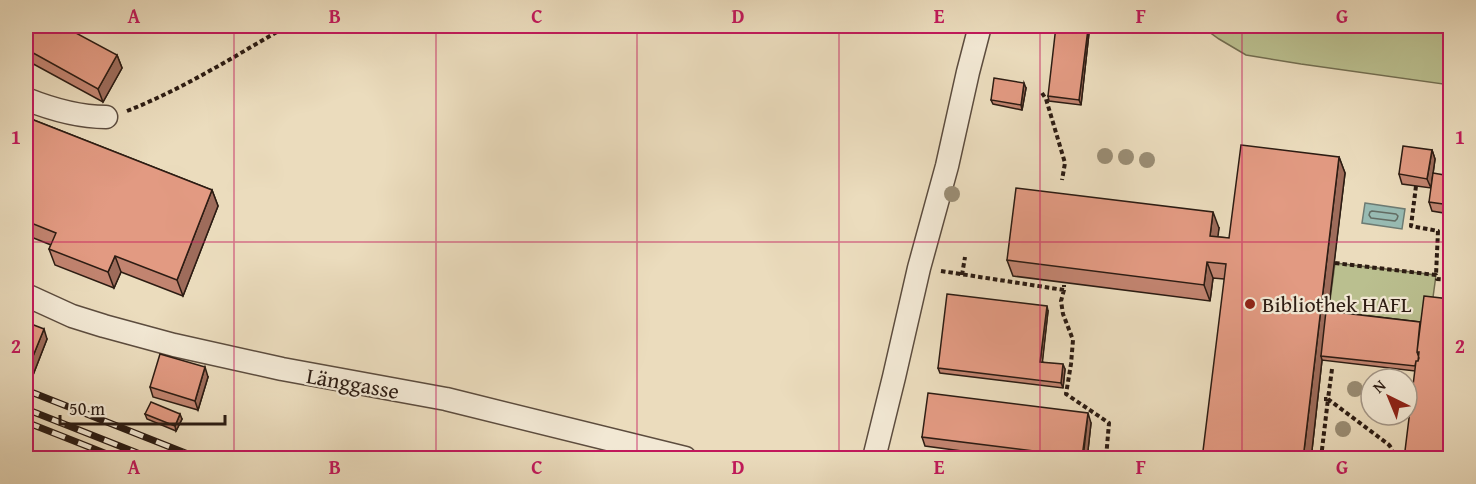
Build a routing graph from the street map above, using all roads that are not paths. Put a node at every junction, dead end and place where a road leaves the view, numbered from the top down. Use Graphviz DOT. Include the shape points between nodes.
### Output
graph roads {
  1 [pos="980,26"];
  2 [pos="26,99"];
  3 [pos="106,117"];
  4 [pos="26,295"];
  5 [pos="685,459"];
  6 [pos="874,459"];
  1 -- 6 [label="street"];
  2 -- 3 [label="street" via="80,115"];
  4 -- 5 [label="street, Länggasse" via="72,316 196,350 446,399"];
}
